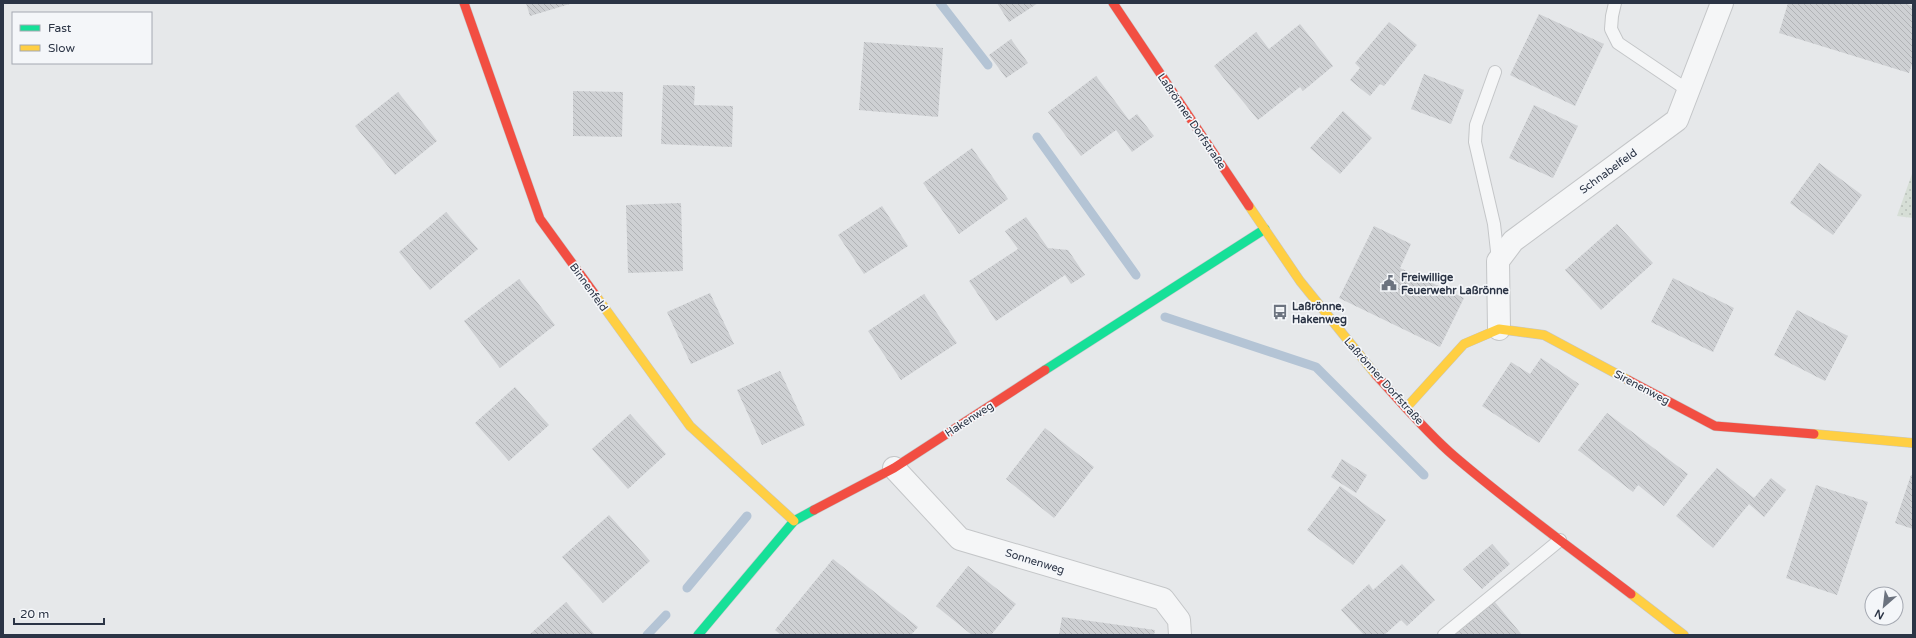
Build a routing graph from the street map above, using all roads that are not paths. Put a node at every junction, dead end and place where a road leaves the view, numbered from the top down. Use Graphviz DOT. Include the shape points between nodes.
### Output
graph roads {
  1 [pos="464,3"];
  2 [pos="1113,3"];
  3 [pos="1616,3"];
  4 [pos="1722,3"];
  5 [pos="1495,72"];
  6 [pos="1688,91"];
  7 [pos="1264,229"];
  8 [pos="1498,261"];
  9 [pos="1499,329"];
  10 [pos="1406,408"];
  11 [pos="1913,443"];
  12 [pos="894,468"];
  13 [pos="794,521"];
  14 [pos="1560,540"];
  15 [pos="698,635"];
  16 [pos="1180,635"];
  17 [pos="1444,635"];
  18 [pos="1684,635"];
  1 -- 13 [label="street, Binnenfeld" via="540,219 690,426"];
  2 -- 7 [label="street, Laßrönner Dorfstraße"];
  3 -- 6 [label="lane" via="1611,29 1618,43"];
  4 -- 6 [label="street, Schnabelfeld"];
  5 -- 8 [label="lane" via="1476,125 1475,142 1494,224"];
  6 -- 8 [label="street, Schnabelfeld" via="1677,120 1513,241"];
  7 -- 10 [label="street, Laßrönner Dorfstraße" via="1300,281"];
  7 -- 12 [label="street, Hakenweg"];
  8 -- 9 [label="street"];
  9 -- 10 [label="street" via="1464,344"];
  9 -- 11 [label="street, Sirenenweg" via="1544,335 1714,426"];
  10 -- 14 [label="street, Laßrönner Dorfstraße" via="1453,455"];
  12 -- 13 [label="street, Hakenweg"];
  12 -- 16 [label="street, Sonnenweg" via="960,539 1162,599 1179,620"];
  13 -- 15 [label="street, Hakenweg"];
  14 -- 17 [label="lane"];
  14 -- 18 [label="street, Laßrönner Dorfstraße"];
}
